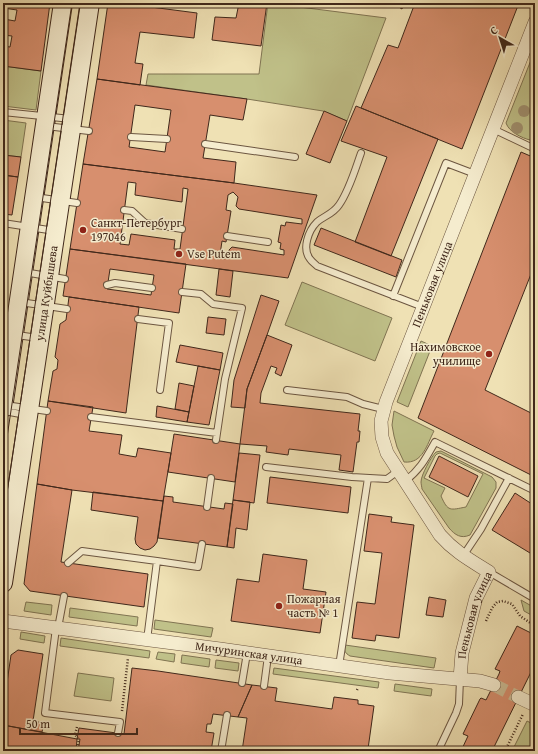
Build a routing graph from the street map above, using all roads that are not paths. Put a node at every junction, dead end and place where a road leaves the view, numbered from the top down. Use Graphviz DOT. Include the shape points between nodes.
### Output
graph roads {
  1 [pos="63,3"];
  2 [pos="90,3"];
  3 [pos="535,22"];
  4 [pos="3,112"];
  5 [pos="45,121"];
  6 [pos="72,124"];
  7 [pos="493,128"];
  8 [pos="89,131"];
  9 [pos="131,137"];
  10 [pos="167,139"];
  11 [pos="205,144"];
  12 [pos="535,149"];
  13 [pos="361,153"];
  14 [pos="295,157"];
  15 [pos="475,174"];
  16 [pos="34,197"];
  17 [pos="69,202"];
  18 [pos="124,210"];
  19 [pos="3,223"];
  20 [pos="29,228"];
  21 [pos="182,229"];
  22 [pos="56,231"];
  23 [pos="228,236"];
  24 [pos="268,242"];
  25 [pos="23,272"];
  26 [pos="57,277"];
  27 [pos="107,285"];
  28 [pos="152,288"];
  29 [pos="182,292"];
  30 [pos="393,296"];
  31 [pos="18,302"];
  32 [pos="45,306"];
  33 [pos="423,307"];
  34 [pos="67,309"];
  35 [pos="138,319"];
  36 [pos="8,334"];
  37 [pos="40,338"];
  38 [pos="160,390"];
  39 [pos="287,390"];
  40 [pos="4,404"];
  41 [pos="384,409"];
  42 [pos="3,410"];
  43 [pos="47,411"];
  44 [pos="29,412"];
  45 [pos="91,417"];
  46 [pos="217,433"];
  47 [pos="216,440"];
  48 [pos="266,467"];
  49 [pos="401,476"];
  50 [pos="210,478"];
  51 [pos="368,478"];
  52 [pos="509,478"];
  53 [pos="535,491"];
  54 [pos="207,507"];
  55 [pos="202,544"];
  56 [pos="463,556"];
  57 [pos="157,561"];
  58 [pos="68,563"];
  59 [pos="489,572"];
  60 [pos="3,583"];
  61 [pos="64,596"];
  62 [pos="535,599"];
  63 [pos="3,621"];
  64 [pos="57,628"];
  65 [pos="147,640"];
  66 [pos="247,653"];
  67 [pos="268,656"];
  68 [pos="339,666"];
  69 [pos="266,674"];
  70 [pos="460,679"];
  71 [pos="271,682"];
  72 [pos="242,683"];
  73 [pos="494,685"];
  74 [pos="264,686"];
  75 [pos="518,697"];
  76 [pos="535,705"];
  77 [pos="227,716"];
  78 [pos="118,733"];
  79 [pos="221,751"];
  80 [pos="438,751"];
  1 -- 5 [label="main road"];
  2 -- 6 [label="main road, улица Куйбышева"];
  3 -- 7 [label="street, Пеньковая улица"];
  4 -- 5 [label="lane"];
  5 -- 6 [label="lane"];
  5 -- 16 [label="main road"];
  6 -- 8 [label="lane"];
  6 -- 17 [label="main road, улица Куйбышева"];
  7 -- 12 [label="lane"];
  7 -- 15 [label="street, Пеньковая улица"];
  9 -- 10 [label="lane"];
  11 -- 14 [label="lane"];
  13 -- 30 [label="lane" via="344,197 328,216 317,222 307,242 307,251 317,266"];
  15 -- 30 [label="lane" via="446,163"];
  15 -- 33 [label="street, Пеньковая улица"];
  16 -- 17 [label="lane"];
  16 -- 20 [label="main road"];
  17 -- 22 [label="main road, улица Куйбышева"];
  18 -- 21 [label="lane" via="132,211 145,223"];
  19 -- 20 [label="lane"];
  20 -- 22 [label="lane"];
  20 -- 25 [label="main road"];
  22 -- 26 [label="main road, улица Куйбышева"];
  23 -- 24 [label="lane"];
  25 -- 26 [label="lane"];
  25 -- 31 [label="main road"];
  26 -- 32 [label="main road, улица Куйбышева"];
  27 -- 28 [label="lane" via="115,283"];
  29 -- 46 [label="lane" via="201,294 213,304 242,308 225,379"];
  30 -- 33 [label="lane"];
  31 -- 32 [label="lane"];
  31 -- 36 [label="main road"];
  32 -- 34 [label="lane"];
  32 -- 37 [label="main road, улица Куйбышева"];
  33 -- 41 [label="street, Пеньковая улица"];
  35 -- 38 [label="lane" via="170,323"];
  36 -- 37 [label="lane"];
  36 -- 40 [label="main road"];
  37 -- 44 [label="main road, улица Куйбышева"];
  39 -- 41 [label="lane" via="347,397"];
  40 -- 42 [label="main road"];
  40 -- 44 [label="lane"];
  41 -- 49 [label="street, Пеньковая улица" via="381,421 382,437 387,453"];
  42 -- 44 [label="lane"];
  43 -- 44 [label="lane"];
  44 -- 60 [label="main road, улица Куйбышева"];
  45 -- 46 [label="lane"];
  46 -- 47 [label="lane"];
  48 -- 51 [label="lane"];
  49 -- 51 [label="lane" via="387,479"];
  49 -- 52 [label="lane" via="414,475 435,442"];
  49 -- 56 [label="street, Пеньковая улица" via="440,535"];
  50 -- 54 [label="lane"];
  51 -- 68 [label="lane"];
  52 -- 53 [label="lane"];
  52 -- 56 [label="lane"];
  55 -- 57 [label="lane" via="198,567"];
  56 -- 59 [label="street, Пеньковая улица"];
  57 -- 58 [label="lane" via="82,551"];
  57 -- 65 [label="lane"];
  59 -- 62 [label="lane"];
  59 -- 70 [label="street, Пеньковая улица" via="476,598 462,653"];
  61 -- 64 [label="lane"];
  63 -- 64 [label="street, Мичуринская улица"];
  64 -- 65 [label="street, Мичуринская улица"];
  64 -- 78 [label="lane" via="45,713 120,722"];
  65 -- 66 [label="street, Мичуринская улица"];
  66 -- 67 [label="street, Мичуринская улица"];
  66 -- 72 [label="lane"];
  67 -- 68 [label="street, Мичуринская улица"];
  67 -- 69 [label="lane"];
  68 -- 70 [label="street, Мичуринская улица"];
  69 -- 71 [label="lane"];
  69 -- 74 [label="lane"];
  70 -- 73 [label="street, Мичуринская улица"];
  70 -- 80 [label="lane" via="459,704"];
  75 -- 76 [label="street"];
  77 -- 79 [label="lane"];
}
